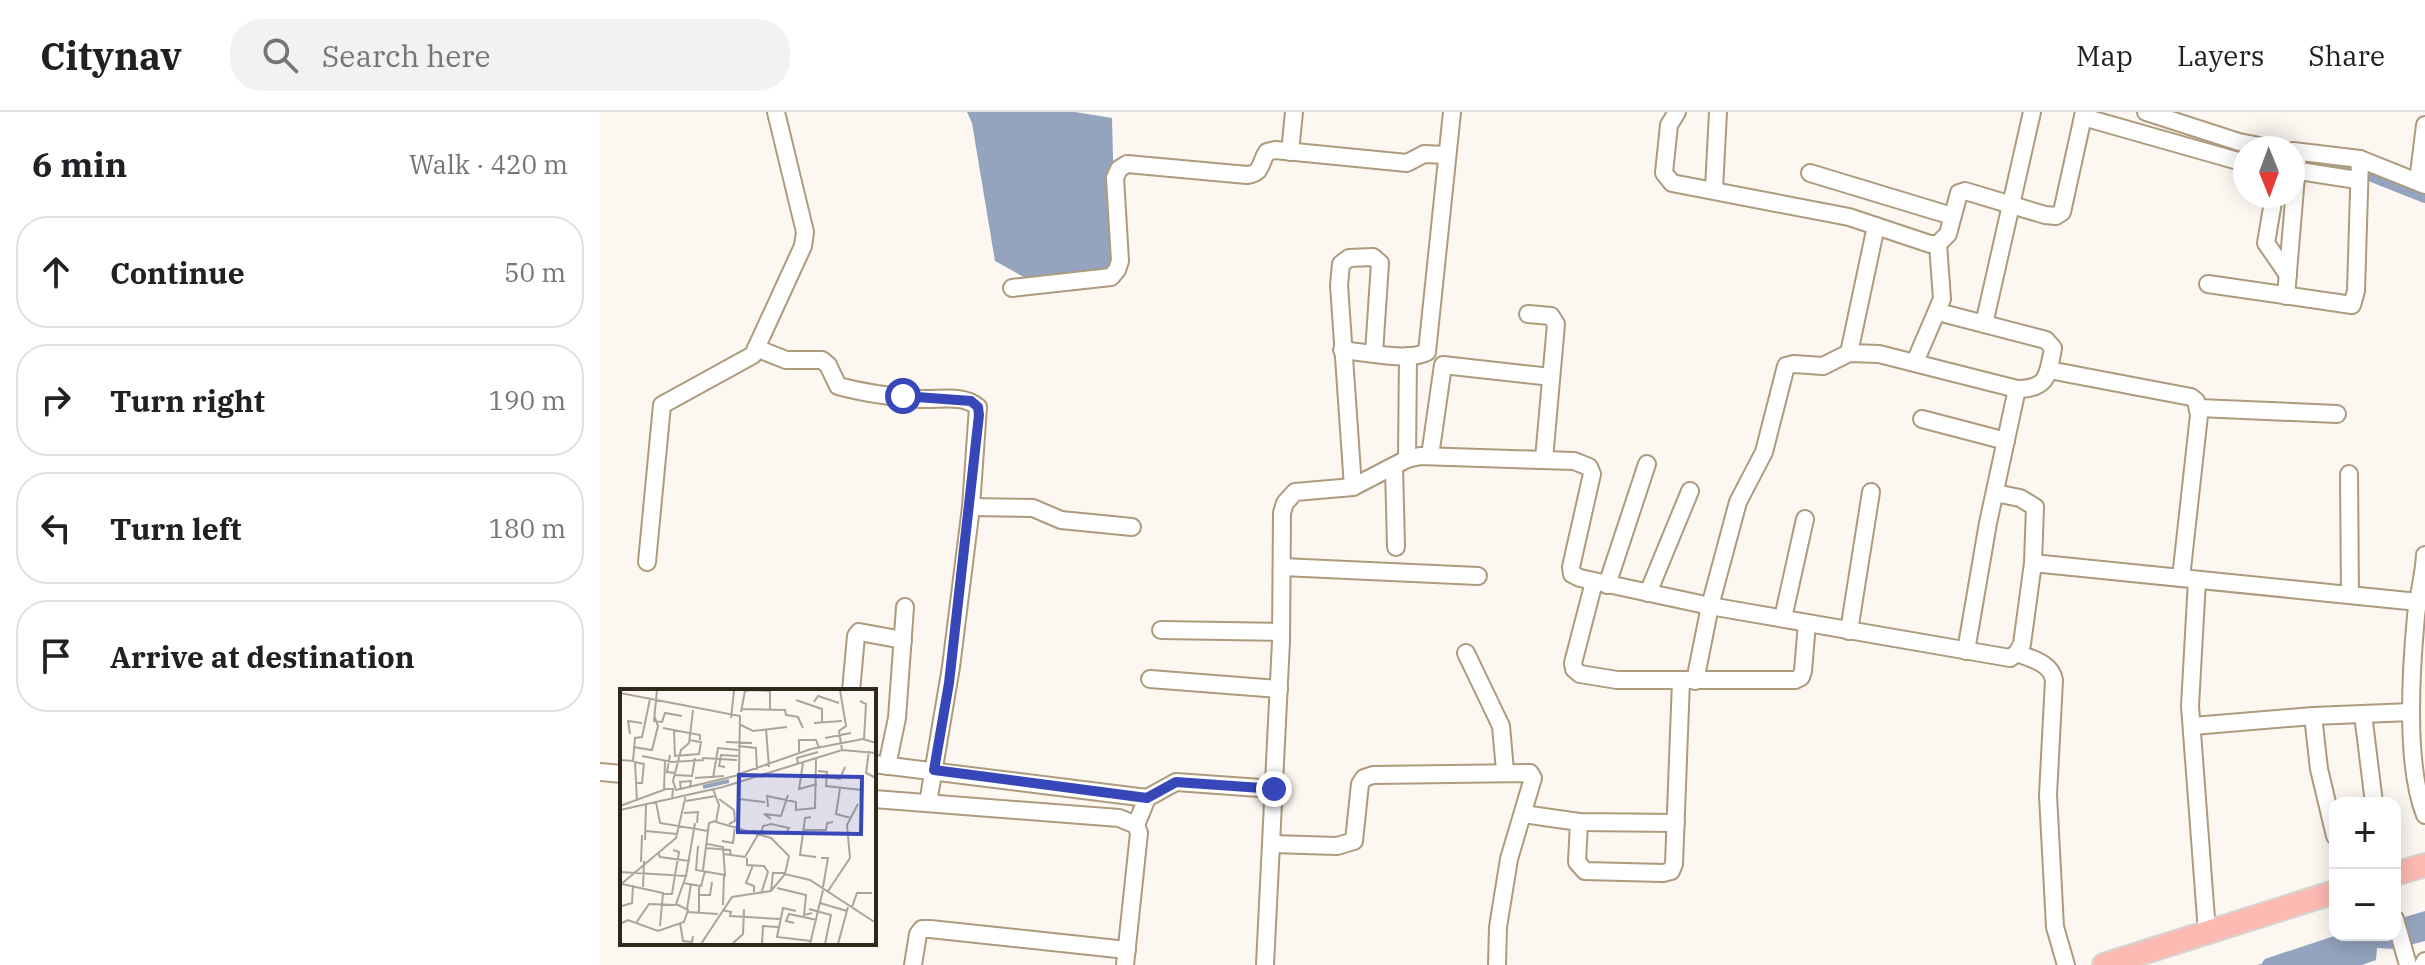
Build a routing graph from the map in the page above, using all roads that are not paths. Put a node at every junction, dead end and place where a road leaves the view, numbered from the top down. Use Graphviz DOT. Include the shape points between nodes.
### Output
graph roads {
  1 [pos="776,112"];
  2 [pos="1294,112"];
  3 [pos="1452,112"];
  4 [pos="1677,112"];
  5 [pos="2032,112"];
  6 [pos="2146,112"];
  7 [pos="1712,113"];
  8 [pos="2083,114"];
  9 [pos="2425,125"];
  10 [pos="2233,140"];
  11 [pos="1290,152"];
  12 [pos="1447,155"];
  13 [pos="2233,159"];
  14 [pos="2360,159"];
  15 [pos="2305,161"];
  16 [pos="2305,164"];
  17 [pos="1810,173"];
  18 [pos="2357,180"];
  19 [pos="2422,183"];
  20 [pos="1714,189"];
  21 [pos="2012,206"];
  22 [pos="2272,208"];
  23 [pos="2293,208"];
  24 [pos="1952,216"];
  25 [pos="1876,226"];
  26 [pos="1938,244"];
  27 [pos="2288,275"];
  28 [pos="2208,284"];
  29 [pos="1012,288"];
  30 [pos="2286,296"];
  31 [pos="1938,312"];
  32 [pos="1528,314"];
  33 [pos="1984,324"];
  34 [pos="756,348"];
  35 [pos="1342,350"];
  36 [pos="1374,353"];
  37 [pos="1849,353"];
  38 [pos="1408,356"];
  39 [pos="1915,362"];
  40 [pos="2049,370"];
  41 [pos="1551,377"];
  42 [pos="2017,389"];
  43 [pos="2199,408"];
  44 [pos="2337,414"];
  45 [pos="1922,419"];
  46 [pos="2006,441"];
  47 [pos="1430,456"];
  48 [pos="1544,459"];
  49 [pos="1401,463"];
  50 [pos="1647,464"];
  51 [pos="2349,474"];
  52 [pos="1353,487"];
  53 [pos="1690,491"];
  54 [pos="1871,492"];
  55 [pos="1995,493"];
  56 [pos="971,507"];
  57 [pos="1805,519"];
  58 [pos="1132,527"];
  59 [pos="1396,547"];
  60 [pos="2425,555"];
  61 [pos="647,562"];
  62 [pos="2033,563"];
  63 [pos="1282,567"];
  64 [pos="1478,576"];
  65 [pos="2189,579"];
  66 [pos="1600,583"];
  67 [pos="1648,593"];
  68 [pos="2350,595"];
  69 [pos="2418,602"];
  70 [pos="1710,606"];
  71 [pos="905,607"];
  72 [pos="1783,618"];
  73 [pos="1807,623"];
  74 [pos="1161,630"];
  75 [pos="1849,631"];
  76 [pos="1281,632"];
  77 [pos="903,640"];
  78 [pos="1966,651"];
  79 [pos="1466,653"];
  80 [pos="2017,653"];
  81 [pos="1150,679"];
  82 [pos="1688,681"];
  83 [pos="851,689"];
  84 [pos="1279,689"];
  85 [pos="2411,712"];
  86 [pos="2363,714"];
  87 [pos="2313,716"];
  88 [pos="2193,726"];
  89 [pos="880,765"];
  90 [pos="934,770"];
  91 [pos="1505,771"];
  92 [pos="600,772"];
  93 [pos="620,774"];
  94 [pos="1274,789"];
  95 [pos="2373,797"];
  96 [pos="1147,798"];
  97 [pos="876,799"];
  98 [pos="928,803"];
  99 [pos="2329,811"];
  100 [pos="1523,814"];
  101 [pos="2425,815"];
  102 [pos="1579,822"];
  103 [pos="1676,823"];
  104 [pos="1136,825"];
  105 [pos="1272,844"];
  106 [pos="2425,865"];
  107 [pos="2401,872"];
  108 [pos="2329,894"];
  109 [pos="2207,932"];
  110 [pos="1126,958"];
  111 [pos="913,965"];
  112 [pos="1265,965"];
  113 [pos="1497,965"];
  114 [pos="2066,965"];
  115 [pos="2104,965"];
  1 -- 34 [label="street" via="805,232 799,258"];
  2 -- 11 [label="street"];
  3 -- 12 [label="street"];
  4 -- 20 [label="street" via="1669,125 1664,173 1672,183"];
  5 -- 21 [label="street"];
  6 -- 10 [label="street"];
  7 -- 20 [label="street"];
  8 -- 13 [label="street"];
  8 -- 21 [label="street" via="2062,212 2045,215"];
  9 -- 19 [label="street"];
  11 -- 12 [label="street" via="1407,163 1424,154"];
  11 -- 29 [label="street" via="1267,152 1256,174 1247,175 1127,164 1115,178 1120,261 1111,277"];
  12 -- 38 [label="street" via="1430,344 1427,352"];
  14 -- 15 [label="street"];
  14 -- 18 [label="street"];
  14 -- 19 [label="street"];
  16 -- 18 [label="street"];
  17 -- 24 [label="street"];
  18 -- 30 [label="street" via="2352,305"];
  20 -- 25 [label="street"];
  21 -- 24 [label="street" via="1965,191 1959,193"];
  21 -- 33 [label="street"];
  22 -- 27 [label="street" via="2266,243"];
  23 -- 27 [label="street"];
  24 -- 26 [label="street" via="1948,234"];
  25 -- 26 [label="street"];
  25 -- 37 [label="street"];
  26 -- 31 [label="street"];
  27 -- 30 [label="street"];
  28 -- 30 [label="street"];
  31 -- 33 [label="street"];
  31 -- 39 [label="street"];
  32 -- 41 [label="street" via="1555,320"];
  33 -- 40 [label="street" via="2052,344"];
  34 -- 56 [label="street" via="786,360 822,360 838,386 851,390 971,401 979,415"];
  34 -- 61 [label="street" via="748,359 662,405"];
  35 -- 36 [label="street"];
  35 -- 36 [label="street" via="1341,264 1349,258 1373,257 1380,263"];
  35 -- 52 [label="street"];
  36 -- 38 [label="street"];
  37 -- 39 [label="street"];
  37 -- 70 [label="street" via="1823,366 1786,366 1764,452 1738,502"];
  38 -- 49 [label="street"];
  39 -- 42 [label="street"];
  40 -- 42 [label="street" via="2041,385"];
  40 -- 43 [label="street" via="2191,397"];
  41 -- 47 [label="street" via="1443,365"];
  41 -- 48 [label="street"];
  42 -- 46 [label="street"];
  43 -- 44 [label="street"];
  43 -- 65 [label="street"];
  45 -- 46 [label="street"];
  46 -- 55 [label="street"];
  47 -- 48 [label="street"];
  47 -- 49 [label="street"];
  48 -- 66 [label="street" via="1589,467 1592,474 1571,567 1572,574"];
  49 -- 52 [label="street"];
  49 -- 59 [label="street"];
  50 -- 66 [label="street"];
  51 -- 68 [label="street"];
  52 -- 63 [label="street" via="1289,497 1282,513"];
  53 -- 67 [label="street"];
  54 -- 75 [label="street"];
  55 -- 62 [label="street" via="2035,507"];
  55 -- 78 [label="street"];
  56 -- 58 [label="street" via="1033,508 1061,520"];
  56 -- 90 [label="street"];
  57 -- 72 [label="street"];
  60 -- 69 [label="street"];
  62 -- 65 [label="street"];
  62 -- 80 [label="street"];
  63 -- 64 [label="street"];
  63 -- 76 [label="street"];
  65 -- 68 [label="street"];
  65 -- 88 [label="street"];
  66 -- 67 [label="street"];
  66 -- 82 [label="street" via="1574,669 1617,680"];
  67 -- 70 [label="street"];
  68 -- 69 [label="street"];
  69 -- 85 [label="street"];
  70 -- 72 [label="street"];
  70 -- 82 [label="street"];
  71 -- 77 [label="street"];
  72 -- 73 [label="street"];
  73 -- 75 [label="street"];
  73 -- 82 [label="street" via="1803,671 1795,680"];
  74 -- 76 [label="street"];
  75 -- 78 [label="street"];
  76 -- 84 [label="street"];
  77 -- 83 [label="street" via="859,632"];
  77 -- 89 [label="street" via="897,718"];
  78 -- 80 [label="street" via="2010,658"];
  79 -- 91 [label="street" via="1501,726"];
  80 -- 114 [label="street" via="2053,672 2048,795 2055,927"];
  81 -- 84 [label="street"];
  82 -- 103 [label="street"];
  84 -- 94 [label="street"];
  85 -- 86 [label="street"];
  85 -- 101 [label="street"];
  86 -- 87 [label="street"];
  86 -- 95 [label="street"];
  87 -- 88 [label="street"];
  87 -- 99 [label="street"];
  88 -- 109 [label="street"];
  89 -- 90 [label="street"];
  90 -- 96 [label="street"];
  90 -- 98 [label="street"];
  91 -- 100 [label="street" via="1524,771 1533,778"];
  91 -- 105 [label="street" via="1373,775 1360,784 1354,841 1337,846"];
  92 -- 93 [label="street"];
  94 -- 96 [label="street" via="1176,782"];
  94 -- 105 [label="street"];
  96 -- 104 [label="street"];
  97 -- 98 [label="street"];
  98 -- 104 [label="street" via="1119,818"];
  100 -- 102 [label="street"];
  100 -- 113 [label="street" via="1499,919"];
  102 -- 103 [label="street"];
  102 -- 103 [label="street" via="1580,868 1663,873 1674,864"];
  104 -- 110 [label="street"];
  105 -- 112 [label="street"];
  106 -- 107 [label="main road"];
  108 -- 109 [label="main road"];
  109 -- 115 [label="main road"];
  110 -- 111 [label="street" via="922,929"];
}
